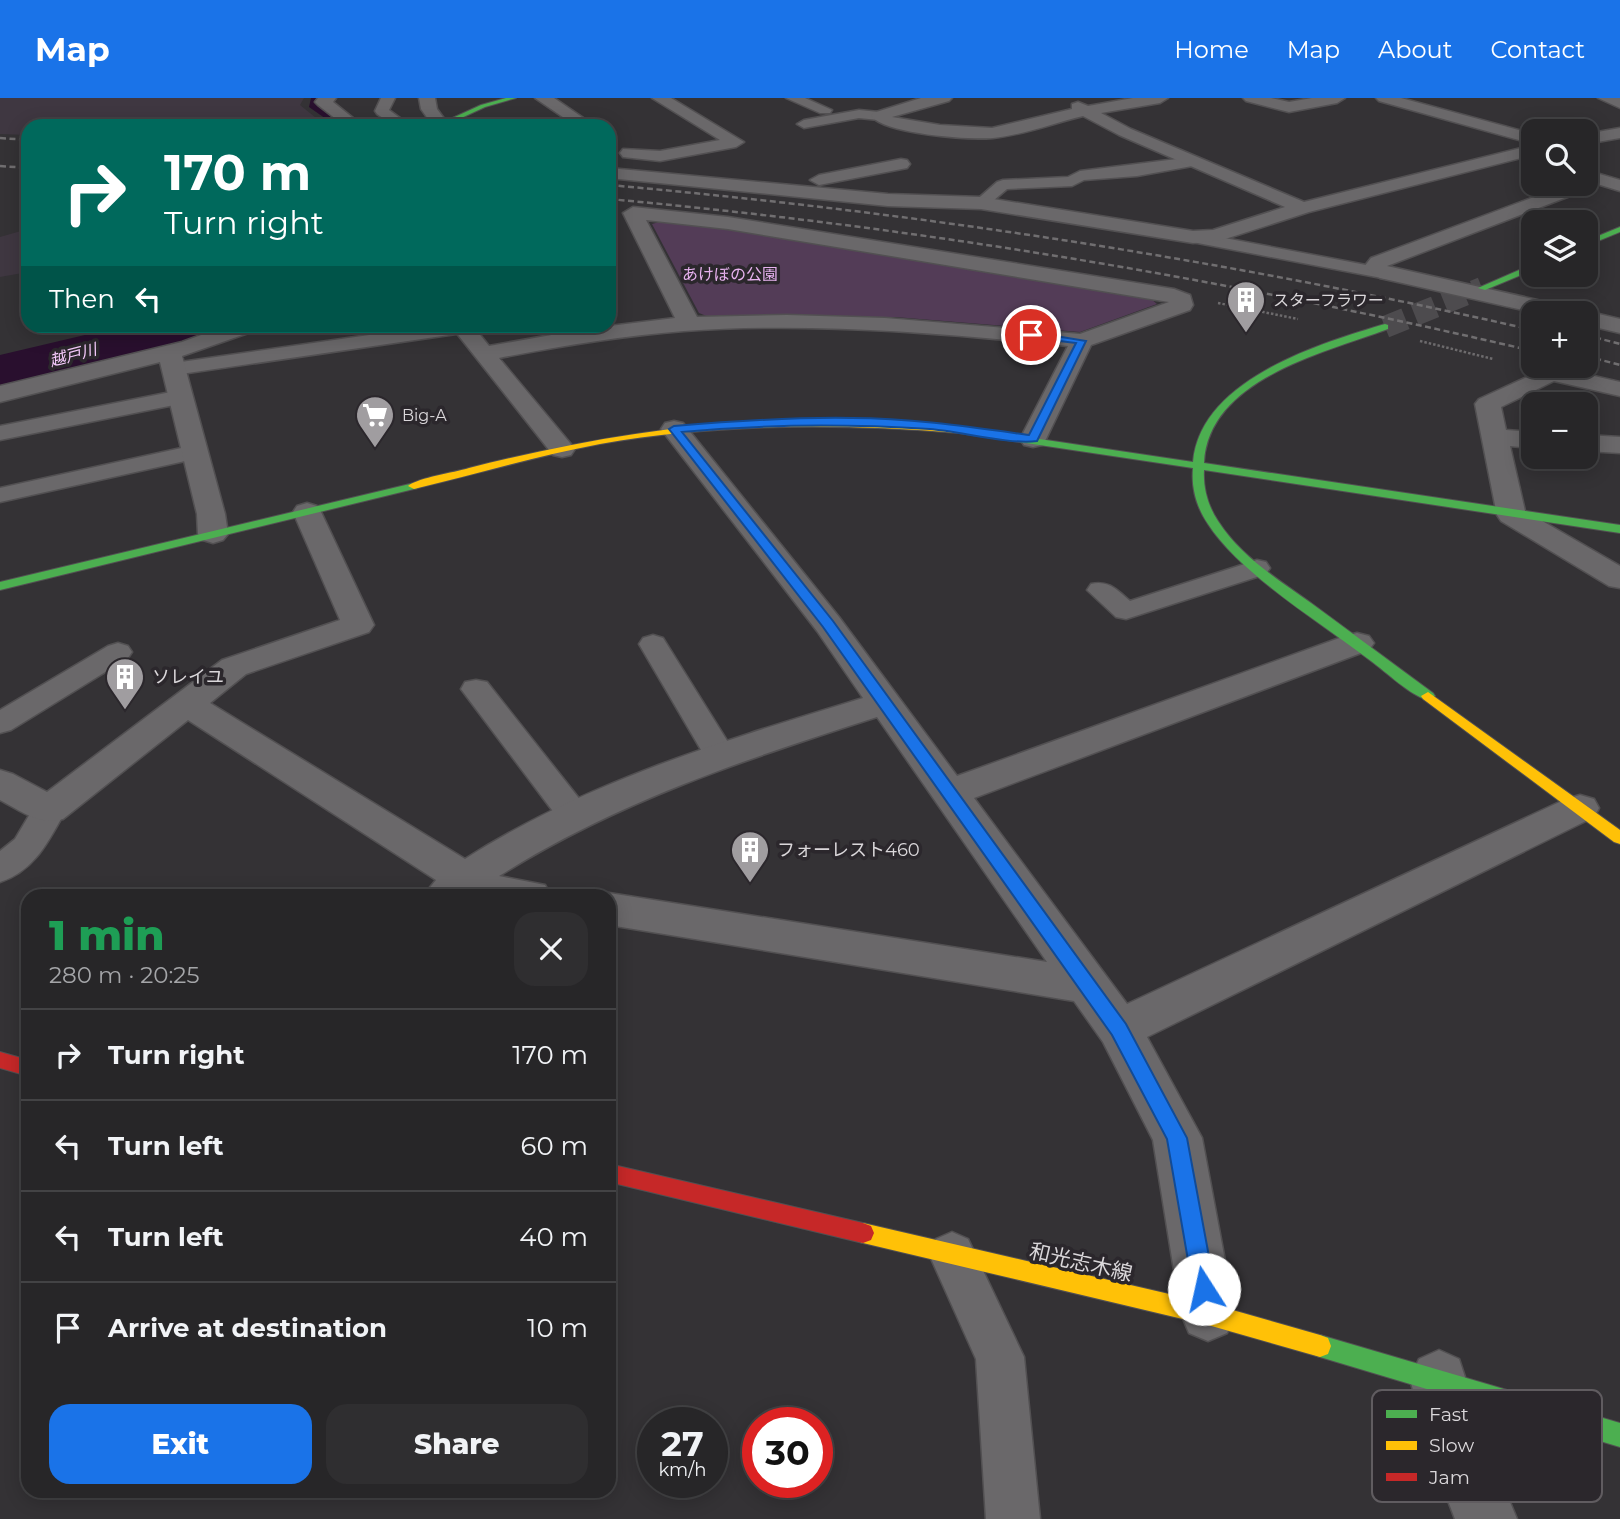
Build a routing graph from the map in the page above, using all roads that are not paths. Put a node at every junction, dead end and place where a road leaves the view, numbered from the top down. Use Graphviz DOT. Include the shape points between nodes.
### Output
graph roads {
  1 [pos="328,98"];
  2 [pos="388,98"];
  3 [pos="426,98"];
  4 [pos="513,98"];
  5 [pos="543,98"];
  6 [pos="660,98"];
  7 [pos="793,98"];
  8 [pos="944,98"];
  9 [pos="1061,98"];
  10 [pos="1160,98"];
  11 [pos="1251,98"];
  12 [pos="1337,98"];
  13 [pos="1384,98"];
  14 [pos="1606,98"];
  15 [pos="1620,103"];
  16 [pos="825,110"];
  17 [pos="1085,111"];
  18 [pos="879,116"];
  19 [pos="346,119"];
  20 [pos="394,119"];
  21 [pos="433,119"];
  22 [pos="450,119"];
  23 [pos="576,119"];
  24 [pos="804,124"];
  25 [pos="1620,133"];
  26 [pos="1521,136"];
  27 [pos="1598,137"];
  28 [pos="620,150"];
  29 [pos="1521,155"];
  30 [pos="1193,162"];
  31 [pos="901,164"];
  32 [pos="778,170"];
  33 [pos="616,174"];
  34 [pos="1598,182"];
  35 [pos="1620,186"];
  36 [pos="799,187"];
  37 [pos="1547,196"];
  38 [pos="981,203"];
  39 [pos="1303,208"];
  40 [pos="616,214"];
  41 [pos="638,223"];
  42 [pos="1620,229"];
  43 [pos="620,233"];
  44 [pos="1193,237"];
  45 [pos="1598,239"];
  46 [pos="1521,272"];
  47 [pos="1387,274"];
  48 [pos="1482,288"];
  49 [pos="1521,303"];
  50 [pos="1598,321"];
  51 [pos="690,324"];
  52 [pos="1620,326"];
  53 [pos="1385,327"];
  54 [pos="616,329"];
  55 [pos="231,333"];
  56 [pos="404,333"];
  57 [pos="467,333"];
  58 [pos="575,333"];
  59 [pos="1082,341"];
  60 [pos="482,354"];
  61 [pos="172,361"];
  62 [pos="1620,389"];
  63 [pos="0,394"];
  64 [pos="181,397"];
  65 [pos="674,429"];
  66 [pos="0,433"];
  67 [pos="1497,438"];
  68 [pos="1033,439"];
  69 [pos="1521,439"];
  70 [pos="1598,444"];
  71 [pos="1620,445"];
  72 [pos="562,449"];
  73 [pos="195,452"];
  74 [pos="1197,465"];
  75 [pos="0,495"];
  76 [pos="307,512"];
  77 [pos="1511,515"];
  78 [pos="1620,529"];
  79 [pos="213,534"];
  80 [pos="1256,568"];
  81 [pos="1620,579"];
  82 [pos="0,586"];
  83 [pos="1101,590"];
  84 [pos="1357,643"];
  85 [pos="653,644"];
  86 [pos="118,652"];
  87 [pos="476,689"];
  88 [pos="885,703"];
  89 [pos="187,704"];
  90 [pos="0,723"];
  91 [pos="720,755"];
  92 [pos="0,783"];
  93 [pos="949,793"];
  94 [pos="1580,808"];
  95 [pos="49,810"];
  96 [pos="573,814"];
  97 [pos="1620,838"];
  98 [pos="0,869"];
  99 [pos="454,887"];
  100 [pos="479,889"];
  101 [pos="616,910"];
  102 [pos="1088,986"];
  103 [pos="1119,1029"];
  104 [pos="0,1060"];
  105 [pos="21,1066"];
  106 [pos="616,1175"];
  107 [pos="952,1254"];
  108 [pos="1208,1314"];
  109 [pos="1439,1380"];
  110 [pos="1442,1390"];
  111 [pos="1472,1390"];
  112 [pos="1602,1430"];
  113 [pos="1620,1435"];
  114 [pos="1479,1502"];
  115 [pos="1013,1519"];
  116 [pos="1486,1519"];
  1 -- 19 [label="street" via="323,102"];
  2 -- 20 [label="lane" via="382,111"];
  3 -- 21 [label="street"];
  4 -- 22 [label="street"];
  5 -- 23 [label="street"];
  6 -- 28 [label="street" via="741,146 660,156"];
  7 -- 16 [label="lane"];
  8 -- 18 [label="street"];
  9 -- 17 [label="street"];
  10 -- 17 [label="street"];
  11 -- 12 [label="street" via="1289,107"];
  13 -- 26 [label="street"];
  14 -- 15 [label="street"];
  17 -- 18 [label="street" via="992,133 940,130 889,122"];
  17 -- 30 [label="street"];
  18 -- 24 [label="lane" via="859,114"];
  25 -- 27 [label="street"];
  29 -- 39 [label="street"];
  30 -- 38 [label="lane" via="1080,176 1072,181 1003,185"];
  30 -- 39 [label="street"];
  31 -- 36 [label="street"];
  32 -- 36 [label="street"];
  33 -- 36 [label="street"];
  34 -- 35 [label="street"];
  36 -- 38 [label="street" via="888,200"];
  37 -- 47 [label="street" via="1378,262 1374,267"];
  38 -- 44 [label="street"];
  39 -- 44 [label="street" via="1215,236"];
  40 -- 41 [label="street"];
  41 -- 43 [label="street"];
  41 -- 51 [label="street"];
  41 -- 59 [label="street" via="729,223 1182,300 1182,305"];
  42 -- 45 [label="street"];
  44 -- 47 [label="lane"];
  46 -- 48 [label="street"];
  47 -- 49 [label="street"];
  50 -- 52 [label="street"];
  51 -- 54 [label="street"];
  51 -- 59 [label="street" via="901,324"];
  53 -- 74 [label="street" via="1259,380 1231,398 1200,440"];
  55 -- 61 [label="street"];
  56 -- 61 [label="lane"];
  57 -- 60 [label="street"];
  58 -- 60 [label="street"];
  59 -- 68 [label="street"];
  60 -- 72 [label="street"];
  61 -- 63 [label="street"];
  61 -- 64 [label="street"];
  62 -- 67 [label="street" via="1552,373 1488,404"];
  64 -- 66 [label="lane"];
  64 -- 73 [label="street"];
  65 -- 68 [label="street" via="853,421"];
  65 -- 72 [label="street"];
  65 -- 88 [label="street"];
  67 -- 69 [label="street"];
  67 -- 77 [label="street"];
  68 -- 74 [label="street"];
  70 -- 71 [label="street"];
  72 -- 76 [label="street"];
  73 -- 75 [label="lane"];
  73 -- 79 [label="street"];
  74 -- 77 [label="street"];
  74 -- 80 [label="street" via="1203,504"];
  76 -- 79 [label="street"];
  76 -- 89 [label="street" via="358,625 234,667"];
  77 -- 78 [label="street"];
  77 -- 81 [label="street"];
  79 -- 82 [label="street"];
  80 -- 83 [label="lane" via="1126,611"];
  80 -- 84 [label="street"];
  84 -- 93 [label="street"];
  84 -- 94 [label="street"];
  85 -- 91 [label="lane"];
  86 -- 90 [label="lane"];
  87 -- 96 [label="lane"];
  88 -- 91 [label="street"];
  88 -- 93 [label="street"];
  89 -- 95 [label="street"];
  89 -- 99 [label="street"];
  91 -- 96 [label="street"];
  92 -- 95 [label="street"];
  93 -- 102 [label="street"];
  94 -- 97 [label="street"];
  94 -- 103 [label="street"];
  95 -- 98 [label="lane" via="27,848"];
  96 -- 99 [label="street"];
  99 -- 100 [label="street"];
  101 -- 102 [label="street"];
  102 -- 103 [label="street"];
  103 -- 108 [label="street" via="1177,1138"];
  104 -- 105 [label="street"];
  106 -- 107 [label="street, 和光志木線"];
  107 -- 108 [label="street, 和光志木線"];
  107 -- 115 [label="lane" via="1000,1357"];
  108 -- 109 [label="street, 和光志木線"];
  109 -- 110 [label="street"];
  109 -- 111 [label="street, 和光志木線"];
  112 -- 113 [label="street, 和光志木線"];
  114 -- 116 [label="street"];
}
